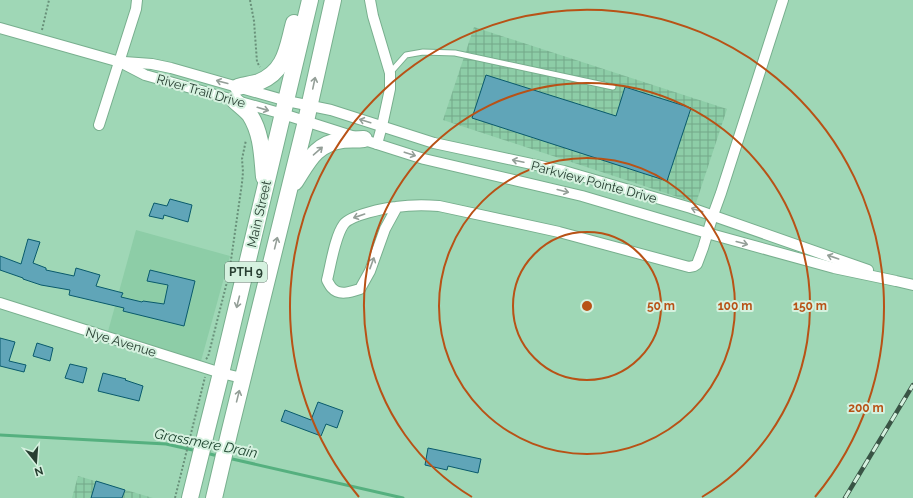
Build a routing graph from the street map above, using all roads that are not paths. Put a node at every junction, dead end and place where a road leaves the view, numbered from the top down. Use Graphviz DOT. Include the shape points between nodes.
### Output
graph roads {
  1 [pos="138,0"];
  2 [pos="309,0"];
  3 [pos="332,0"];
  4 [pos="370,0"];
  5 [pos="783,0"];
  6 [pos="0,28"];
  7 [pos="120,62"];
  8 [pos="390,74"];
  9 [pos="613,88"];
  10 [pos="236,93"];
  11 [pos="309,105"];
  12 [pos="285,107"];
  13 [pos="306,121"];
  14 [pos="99,125"];
  15 [pos="382,126"];
  16 [pos="370,141"];
  17 [pos="265,192"];
  18 [pos="288,194"];
  19 [pos="397,207"];
  20 [pos="713,215"];
  21 [pos="707,233"];
  22 [pos="896,281"];
  23 [pos="913,285"];
  24 [pos="0,303"];
  25 [pos="214,371"];
  26 [pos="242,378"];
  27 [pos="190,498"];
  28 [pos="214,498"];
  1 -- 7 [label="street"];
  2 -- 10 [label="main road" via="296,15 284,60 278,69 270,76"];
  2 -- 12 [label="main road, Main Street / PTH 9"];
  11 -- 3 [label="main road, Main Street / PTH 9, one-way"];
  4 -- 8 [label="street" via="372,16"];
  5 -- 20 [label="street"];
  6 -- 7 [label="street, River Trail Drive"];
  7 -- 10 [label="street, River Trail Drive" via="146,75"];
  10 -- 7 [label="street, River Trail Drive, one-way" via="152,64"];
  7 -- 14 [label="street"];
  8 -- 9 [label="lane" via="406,55 423,52 455,53"];
  8 -- 15 [label="street" via="390,89"];
  10 -- 12 [label="street, River Trail Drive, one-way"];
  10 -- 12 [label="street, River Trail Drive"];
  10 -- 17 [label="main road" via="258,130"];
  11 -- 12 [label="street, Parkview Pointe Drive"];
  11 -- 13 [label="main road, Main Street / PTH 9"];
  15 -- 11 [label="street, Parkview Pointe Drive, one-way"];
  12 -- 13 [label="street, Parkview Pointe Drive"];
  12 -- 17 [label="main road, Main Street / PTH 9"];
  13 -- 16 [label="street, Parkview Pointe Drive"];
  13 -- 18 [label="main road, Main Street / PTH 9"];
  15 -- 16 [label="street"];
  20 -- 15 [label="street, Parkview Pointe Drive, one-way" via="564,171 434,143"];
  18 -- 16 [label="main road, one-way" via="318,150 343,140"];
  16 -- 21 [label="street, Parkview Pointe Drive, one-way" via="424,159 582,196"];
  17 -- 25 [label="main road, Main Street / PTH 9, one-way"];
  26 -- 18 [label="main road, Main Street / PTH 9, one-way"];
  19 -- 19 [label="street, one-way" via="356,216 345,222 339,233 327,280 332,288 339,293 360,289"];
  19 -- 21 [label="street" via="440,206 559,232 689,267 697,264"];
  20 -- 21 [label="street"];
  22 -- 20 [label="street, Parkview Pointe Drive, one-way"];
  21 -- 22 [label="street, Parkview Pointe Drive, one-way" via="834,268"];
  22 -- 23 [label="street, Parkview Pointe Drive"];
  24 -- 25 [label="street, Nye Avenue"];
  25 -- 26 [label="street, Nye Avenue"];
  25 -- 27 [label="main road, Main Street / PTH 9" via="189,470"];
  28 -- 26 [label="main road, Main Street / PTH 9, one-way"];
}
